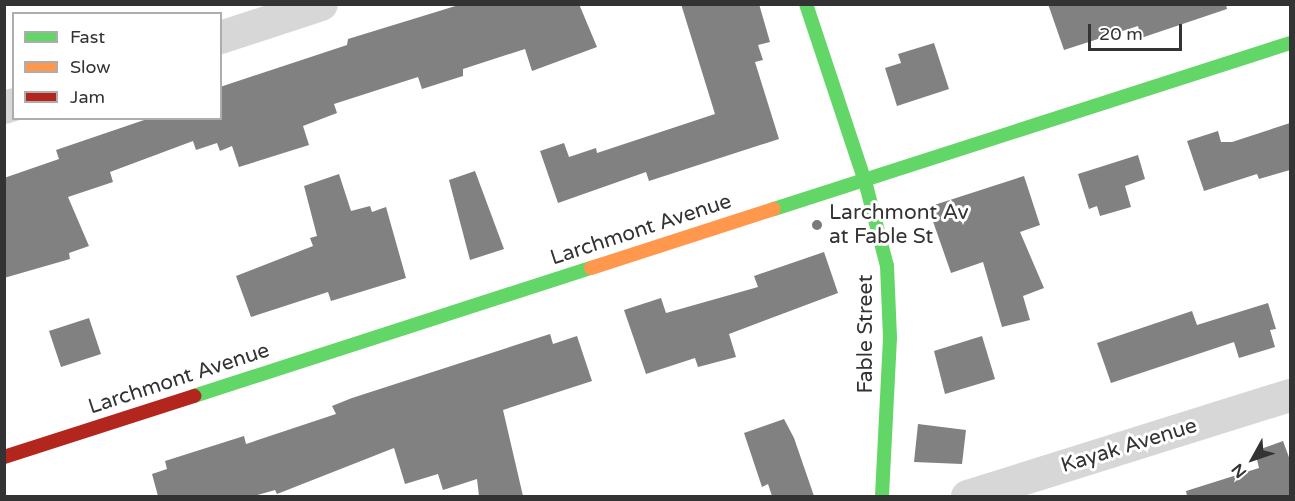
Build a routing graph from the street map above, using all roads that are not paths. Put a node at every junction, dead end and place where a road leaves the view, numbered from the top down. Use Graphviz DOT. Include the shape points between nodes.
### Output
graph roads {
  1 [pos="321,4"];
  2 [pos="806,4"];
  3 [pos="222,36"];
  4 [pos="1290,43"];
  5 [pos="865,181"];
  6 [pos="1290,395"];
  7 [pos="4,457"];
  8 [pos="882,496"];
  9 [pos="967,496"];
  1 -- 3 [label="street"];
  2 -- 5 [label="street, Fable Street"];
  4 -- 5 [label="street, Larchmont Avenue"];
  5 -- 7 [label="street, Larchmont Avenue"];
  5 -- 8 [label="street, Fable Street" via="883,249 889,297"];
  6 -- 9 [label="street, Kayak Avenue"];
}
